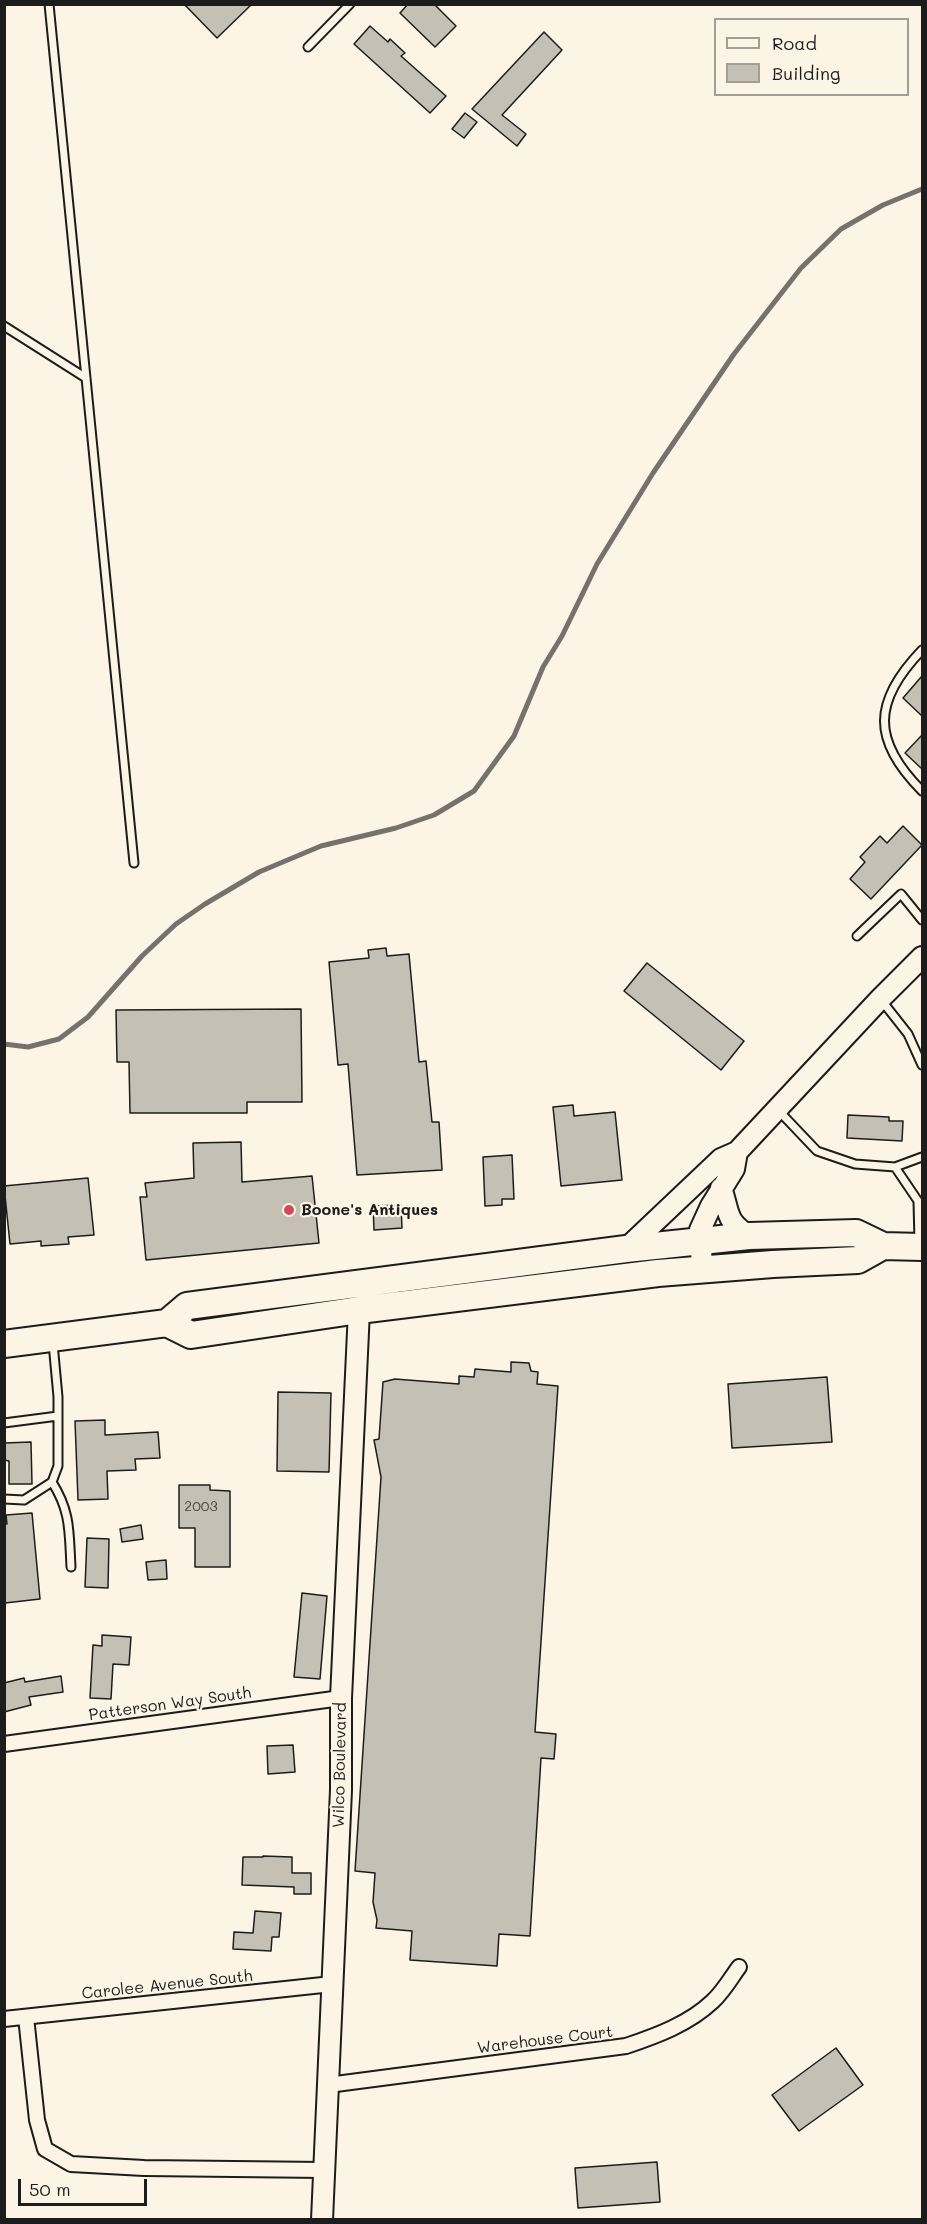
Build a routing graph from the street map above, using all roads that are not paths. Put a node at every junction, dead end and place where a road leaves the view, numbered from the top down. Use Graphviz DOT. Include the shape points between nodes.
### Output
graph roads {
  1 [pos="50,4"];
  2 [pos="350,4"];
  3 [pos="308,47"];
  4 [pos="4,326"];
  5 [pos="86,378"];
  6 [pos="922,650"];
  7 [pos="922,791"];
  8 [pos="134,863"];
  9 [pos="922,920"];
  10 [pos="857,936"];
  11 [pos="922,957"];
  12 [pos="880,999"];
  13 [pos="922,1065"];
  14 [pos="778,1110"];
  15 [pos="737,1152"];
  16 [pos="922,1157"];
  17 [pos="895,1167"];
  18 [pos="721,1188"];
  19 [pos="749,1236"];
  20 [pos="700,1241"];
  21 [pos="883,1246"];
  22 [pos="921,1247"];
  23 [pos="626,1249"];
  24 [pos="702,1268"];
  25 [pos="359,1310"];
  26 [pos="167,1323"];
  27 [pos="52,1338"];
  28 [pos="4,1344"];
  29 [pos="58,1416"];
  30 [pos="4,1423"];
  31 [pos="52,1482"];
  32 [pos="4,1499"];
  33 [pos="71,1567"];
  34 [pos="341,1698"];
  35 [pos="4,1744"];
  36 [pos="739,1967"];
  37 [pos="333,1984"];
  38 [pos="26,2017"];
  39 [pos="4,2019"];
  40 [pos="328,2085"];
  41 [pos="324,2170"];
  42 [pos="322,2220"];
  1 -- 5 [label="lane"];
  2 -- 3 [label="lane"];
  4 -- 5 [label="lane"];
  5 -- 8 [label="lane"];
  6 -- 7 [label="lane" via="895,684 887,702 885,722 887,743 895,760"];
  9 -- 10 [label="lane" via="901,894"];
  11 -- 12 [label="street"];
  12 -- 13 [label="lane" via="908,1034"];
  12 -- 14 [label="street"];
  14 -- 15 [label="street"];
  14 -- 17 [label="lane" via="817,1151 855,1164"];
  15 -- 18 [label="street" via="734,1169"];
  15 -- 23 [label="street" via="721,1159"];
  16 -- 17 [label="lane"];
  17 -- 22 [label="lane" via="918,1201"];
  18 -- 19 [label="street" via="729,1216"];
  18 -- 20 [label="street" via="702,1226"];
  19 -- 20 [label="highway"];
  19 -- 21 [label="highway" via="856,1233"];
  20 -- 23 [label="highway"];
  20 -- 24 [label="street"];
  21 -- 22 [label="highway"];
  21 -- 24 [label="highway" via="858,1260"];
  23 -- 26 [label="highway" via="188,1306"];
  24 -- 25 [label="highway"];
  25 -- 26 [label="highway" via="191,1335"];
  25 -- 34 [label="street, Wilco Boulevard"];
  26 -- 27 [label="highway"];
  27 -- 28 [label="highway"];
  27 -- 29 [label="lane"];
  29 -- 30 [label="lane"];
  29 -- 31 [label="lane" via="58,1466"];
  31 -- 32 [label="lane" via="24,1500"];
  31 -- 33 [label="lane" via="68,1517"];
  34 -- 35 [label="street, Patterson Way South"];
  34 -- 37 [label="street, Wilco Boulevard"];
  36 -- 40 [label="street, Warehouse Court" via="715,1999 684,2022 626,2046"];
  37 -- 38 [label="street, Carolee Avenue South"];
  37 -- 40 [label="street, Wilco Boulevard"];
  38 -- 39 [label="street, Carolee Avenue South"];
  38 -- 41 [label="street" via="37,2120 45,2149 71,2164"];
  40 -- 41 [label="street, Wilco Boulevard"];
  41 -- 42 [label="street, Wilco Boulevard"];
}
